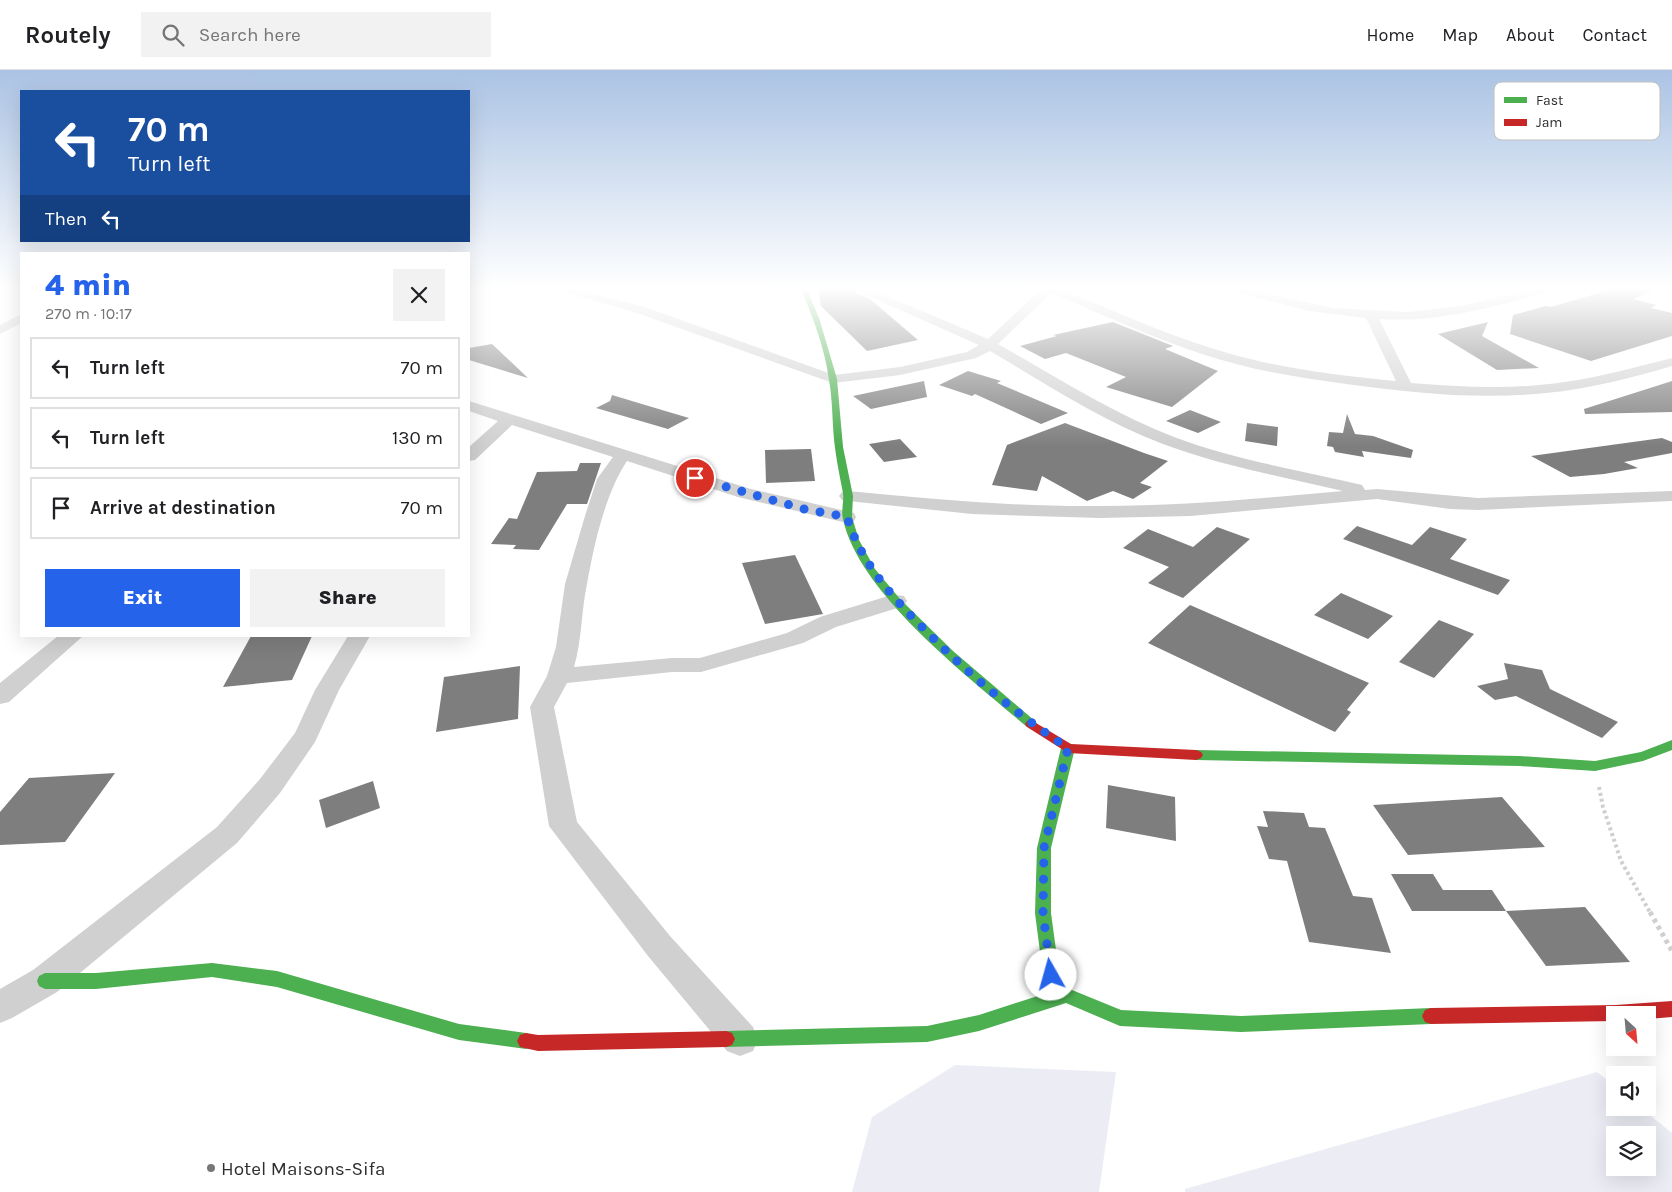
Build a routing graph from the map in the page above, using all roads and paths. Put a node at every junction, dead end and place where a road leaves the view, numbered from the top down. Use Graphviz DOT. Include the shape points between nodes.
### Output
graph roads {
  1 [pos="729,341"];
  2 [pos="823,341"];
  3 [pos="979,341"];
  4 [pos="995,341"];
  5 [pos="1180,341"];
  6 [pos="1384,341"];
  7 [pos="990,346"];
  8 [pos="1672,362"];
  9 [pos="833,379"];
  10 [pos="1406,387"];
  11 [pos="470,406"];
  12 [pos="507,421"];
  13 [pos="470,455"];
  14 [pos="623,455"];
  15 [pos="1377,494"];
  16 [pos="848,496"];
  17 [pos="1672,496"];
  18 [pos="847,517"];
  19 [pos="896,601"];
  20 [pos="71,637"];
  21 [pos="358,637"];
  22 [pos="559,676"];
  23 [pos="0,696"];
  24 [pos="1672,745"];
  25 [pos="1068,748"];
  26 [pos="1595,766"];
  27 [pos="1672,951"];
  28 [pos="45,981"];
  29 [pos="1066,995"];
  30 [pos="0,1007"];
  31 [pos="1672,1009"];
  32 [pos="740,1038"];
  1 -- 9 [label="street"];
  2 -- 9 [label="street"];
  3 -- 7 [label="street"];
  4 -- 7 [label="street"];
  5 -- 10 [label="street" via="1239,360 1327,377"];
  6 -- 10 [label="street"];
  7 -- 9 [label="street" via="944,362 875,376"];
  7 -- 15 [label="street" via="1110,415 1168,440 1218,457"];
  8 -- 10 [label="street" via="1601,381 1545,390"];
  9 -- 16 [label="street" via="839,447"];
  11 -- 12 [label="street"];
  12 -- 13 [label="street"];
  12 -- 14 [label="street" via="575,438"];
  14 -- 18 [label="street" via="804,509"];
  14 -- 22 [label="street" via="606,479 594,516 576,584 568,647"];
  15 -- 16 [label="street" via="1191,510 1100,512 972,508"];
  15 -- 17 [label="street" via="1478,504"];
  16 -- 18 [label="street"];
  18 -- 19 [label="street" via="854,540 871,570"];
  19 -- 22 [label="street" via="828,622 795,638 701,665"];
  19 -- 25 [label="street" via="985,687 1025,720"];
  20 -- 23 [label="street"];
  21 -- 28 [label="street" via="327,690 306,736 270,786 227,835"];
  22 -- 32 [label="street" via="542,707 563,826 659,946"];
  24 -- 26 [label="street" via="1643,756"];
  25 -- 26 [label="street" via="1186,755 1520,761"];
  25 -- 29 [label="street" via="1044,848 1043,913 1051,975"];
  26 -- 27 [label="path" via="1603,807 1621,861"];
  28 -- 30 [label="street"];
  28 -- 32 [label="street" via="96,981 212,970 277,979 459,1032 528,1042"];
  29 -- 31 [label="street" via="1120,1018 1240,1024"];
  29 -- 32 [label="street" via="980,1023 927,1034"];
}
